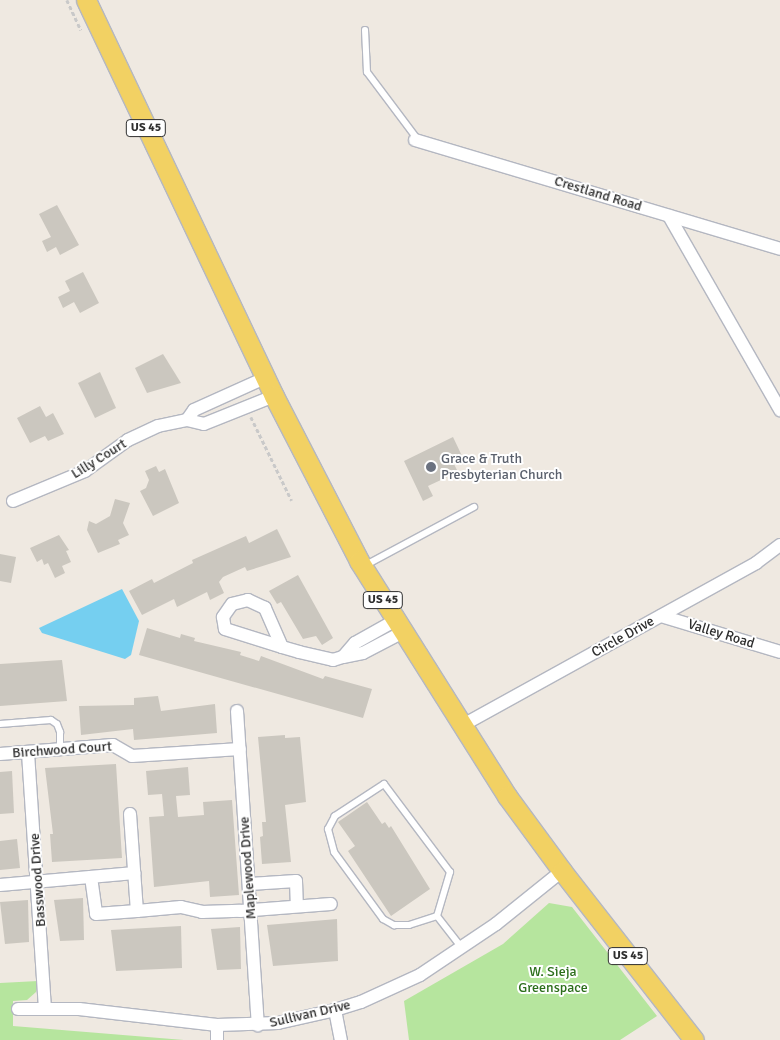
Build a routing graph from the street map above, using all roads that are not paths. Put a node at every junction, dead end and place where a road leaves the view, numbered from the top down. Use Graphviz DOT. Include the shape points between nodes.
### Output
graph roads {
  1 [pos="86,0"];
  2 [pos="365,30"];
  3 [pos="416,140"];
  4 [pos="669,216"];
  5 [pos="780,249"];
  6 [pos="265,378"];
  7 [pos="274,396"];
  8 [pos="780,410"];
  9 [pos="187,420"];
  10 [pos="13,501"];
  11 [pos="474,507"];
  12 [pos="780,545"];
  13 [pos="363,567"];
  14 [pos="661,616"];
  15 [pos="399,626"];
  16 [pos="282,647"];
  17 [pos="780,652"];
  18 [pos="237,711"];
  19 [pos="0,724"];
  20 [pos="463,726"];
  21 [pos="60,748"];
  22 [pos="240,749"];
  23 [pos="28,752"];
  24 [pos="0,754"];
  25 [pos="130,814"];
  26 [pos="562,871"];
  27 [pos="134,873"];
  28 [pos="91,877"];
  29 [pos="38,882"];
  30 [pos="0,884"];
  31 [pos="250,884"];
  32 [pos="331,904"];
  33 [pos="297,906"];
  34 [pos="251,909"];
  35 [pos="137,911"];
  36 [pos="437,916"];
  37 [pos="462,948"];
  38 [pos="45,1008"];
  39 [pos="18,1010"];
  40 [pos="335,1010"];
  41 [pos="217,1025"];
  42 [pos="258,1025"];
  43 [pos="217,1040"];
  44 [pos="341,1040"];
  45 [pos="694,1040"];
  1 -- 6 [label="main road, US 45"];
  2 -- 3 [label="lane" via="367,72"];
  3 -- 4 [label="street, Crestland Road"];
  4 -- 5 [label="street, Crestland Road"];
  4 -- 8 [label="street"];
  6 -- 7 [label="main road, US 45"];
  6 -- 9 [label="street, Lilly Court" via="194,410"];
  7 -- 9 [label="street, Lilly Court" via="204,424"];
  7 -- 13 [label="main road, US 45"];
  9 -- 10 [label="street, Lilly Court" via="158,426 128,440 85,471"];
  11 -- 13 [label="lane"];
  12 -- 14 [label="street, Circle Drive" via="756,563"];
  13 -- 15 [label="main road, US 45"];
  14 -- 17 [label="street, Valley Road"];
  14 -- 20 [label="street, Circle Drive"];
  15 -- 16 [label="street" via="363,653 334,660"];
  15 -- 20 [label="main road, US 45"];
  16 -- 16 [label="street" via="225,629 223,617 232,604 248,600 265,608"];
  18 -- 22 [label="street, Maplewood Drive"];
  19 -- 21 [label="lane" via="50,720 60,732"];
  20 -- 26 [label="main road, US 45" via="503,790"];
  21 -- 22 [label="street, Birchwood Court" via="113,745 132,756"];
  21 -- 23 [label="street, Birchwood Court"];
  22 -- 31 [label="street, Maplewood Drive"];
  23 -- 24 [label="street, Birchwood Court"];
  23 -- 29 [label="street, Basswood Drive"];
  25 -- 27 [label="street"];
  26 -- 37 [label="street, Sullivan Drive"];
  26 -- 45 [label="main road, US 45"];
  27 -- 28 [label="street"];
  27 -- 35 [label="street"];
  28 -- 29 [label="street"];
  28 -- 35 [label="street" via="96,914"];
  29 -- 30 [label="street"];
  29 -- 38 [label="street, Basswood Drive"];
  31 -- 33 [label="street" via="296,881"];
  31 -- 34 [label="street, Maplewood Drive"];
  32 -- 33 [label="street"];
  33 -- 34 [label="street"];
  34 -- 35 [label="street" via="202,912 180,907"];
  34 -- 42 [label="street, Maplewood Drive"];
  36 -- 36 [label="lane" via="409,926 394,925 383,919 334,852 328,829 335,816 384,784 450,872"];
  36 -- 37 [label="lane"];
  37 -- 40 [label="street, Sullivan Drive" via="397,987"];
  38 -- 39 [label="street, Sullivan Drive"];
  38 -- 41 [label="street, Sullivan Drive"];
  40 -- 42 [label="street, Sullivan Drive"];
  40 -- 44 [label="street"];
  41 -- 42 [label="street, Sullivan Drive"];
  41 -- 43 [label="street"];
}
